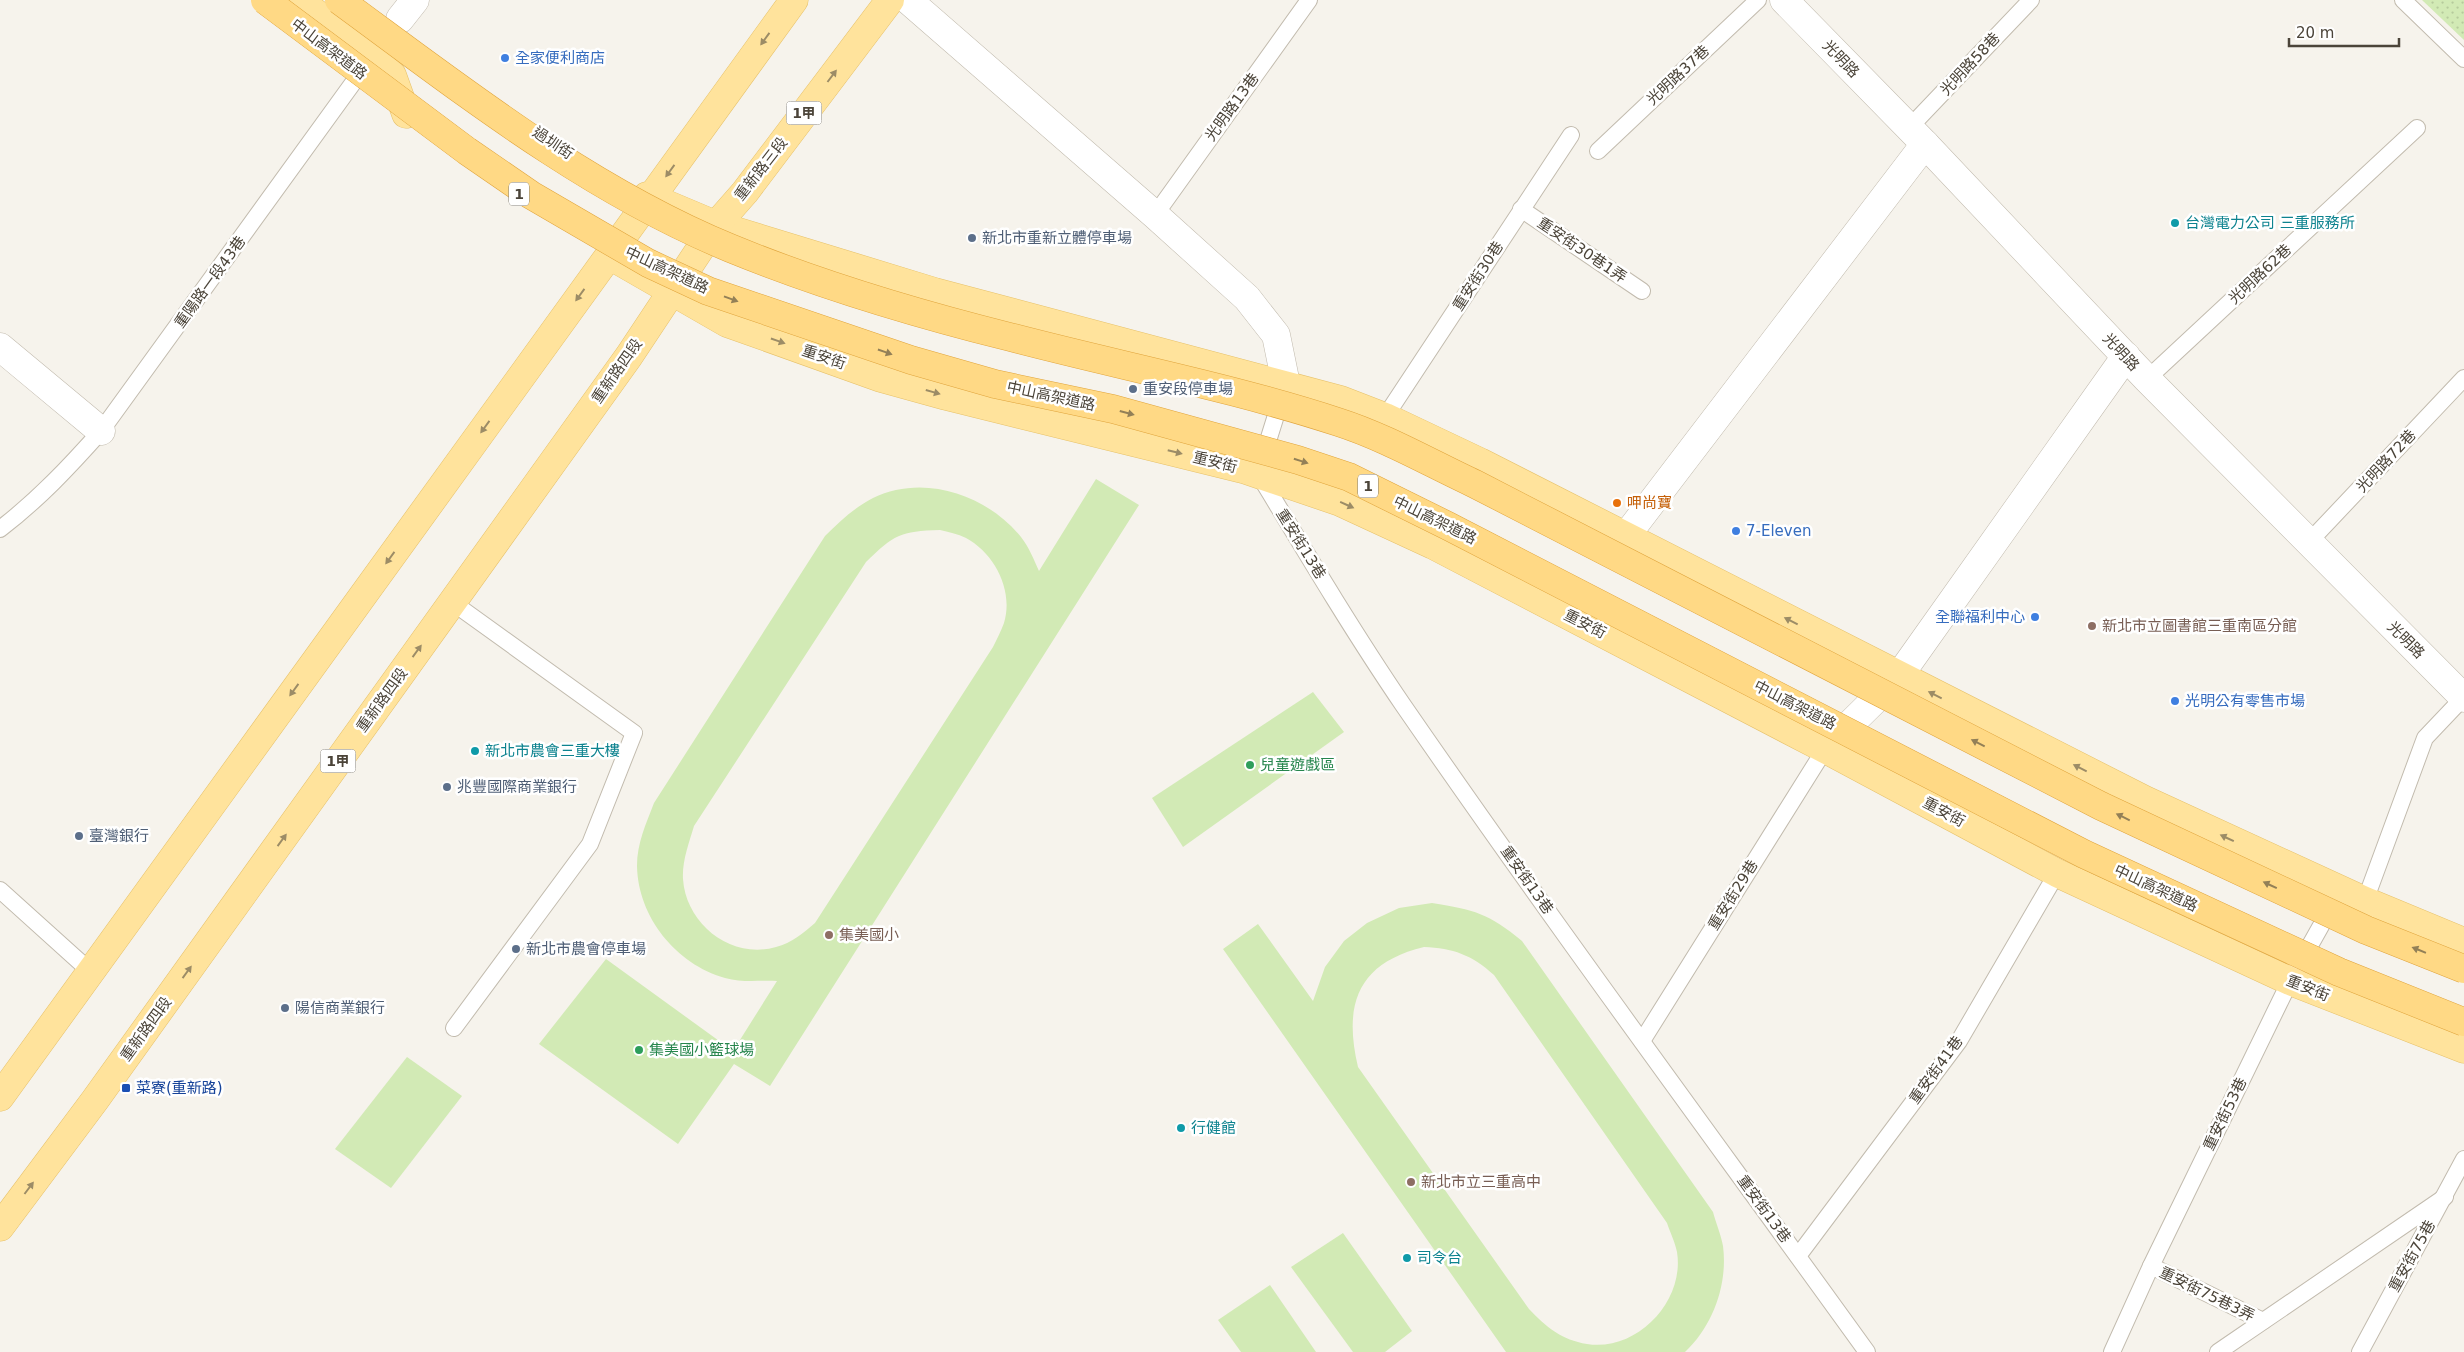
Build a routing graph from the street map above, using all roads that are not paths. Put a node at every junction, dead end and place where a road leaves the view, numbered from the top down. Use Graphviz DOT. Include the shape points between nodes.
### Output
graph roads {
  1 [pos="265,0"];
  2 [pos="298,0"];
  3 [pos="339,0"];
  4 [pos="794,0"];
  5 [pos="890,0"];
  6 [pos="908,0"];
  7 [pos="1309,0"];
  8 [pos="1758,0"];
  9 [pos="1784,0"];
  10 [pos="2031,0"];
  11 [pos="2403,0"];
  12 [pos="407,10"];
  13 [pos="372,56"];
  14 [pos="2464,59"];
  15 [pos="392,75"];
  16 [pos="2418,128"];
  17 [pos="1572,135"];
  18 [pos="1917,136"];
  19 [pos="1598,151"];
  20 [pos="650,198"];
  21 [pos="1521,209"];
  22 [pos="1155,215"];
  23 [pos="716,226"];
  24 [pos="609,255"];
  25 [pos="1642,291"];
  26 [pos="671,292"];
  27 [pos="0,347"];
  28 [pos="2126,356"];
  29 [pos="2464,378"];
  30 [pos="2147,379"];
  31 [pos="1286,384"];
  32 [pos="1385,417"];
  33 [pos="101,431"];
  34 [pos="1258,473"];
  35 [pos="0,529"];
  36 [pos="1626,536"];
  37 [pos="2308,543"];
  38 [pos="452,602"];
  39 [pos="1898,676"];
  40 [pos="2464,697"];
  41 [pos="1825,749"];
  42 [pos="2057,873"];
  43 [pos="0,890"];
  44 [pos="2365,901"];
  45 [pos="2464,942"];
  46 [pos="2464,968"];
  47 [pos="91,972"];
  48 [pos="2290,981"];
  49 [pos="2464,1022"];
  50 [pos="454,1028"];
  51 [pos="1642,1041"];
  52 [pos="2464,1050"];
  53 [pos="0,1097"];
  54 [pos="2464,1160"];
  55 [pos="2445,1197"];
  56 [pos="0,1227"];
  57 [pos="1798,1256"];
  58 [pos="2151,1266"];
  59 [pos="2263,1321"];
  60 [pos="1867,1352"];
  61 [pos="2112,1352"];
  62 [pos="2218,1352"];
  63 [pos="2360,1352"];
  1 -- 49 [label="highway, 中山高架道路 / 1, one-way, bridge" via="467,151 539,200 648,263 708,290 911,360 995,384 1113,409 1272,452 1349,477 2084,854 2339,972"];
  2 -- 13 [label="main road, 1"];
  46 -- 3 [label="highway, one-way, bridge" via="2366,930 2101,806 1475,484 1372,435 1228,390 924,313 798,273 679,226 567,162"];
  4 -- 20 [label="main road, one-way"];
  23 -- 5 [label="main road, 重新路三段 / 1甲, one-way"];
  6 -- 22 [label="street"];
  7 -- 22 [label="lane, 光明路13巷"];
  8 -- 19 [label="lane, 光明路37巷"];
  9 -- 18 [label="street, 光明路"];
  10 -- 18 [label="lane, 光明路58巷"];
  11 -- 14 [label="lane"];
  12 -- 13 [label="lane, 重陽路一段43巷"];
  13 -- 15 [label="main road, 1"];
  13 -- 33 [label="lane, 重陽路一段43巷"];
  15 -- 20 [label="main road, 過圳街" via="446,71 603,177"];
  15 -- 24 [label="main road, 1" via="408,117"];
  16 -- 30 [label="lane, 光明路62巷"];
  17 -- 21 [label="lane, 重安街30巷"];
  18 -- 28 [label="street, 光明路"];
  18 -- 36 [label="street"];
  20 -- 23 [label="main road, 過圳街"];
  20 -- 24 [label="main road"];
  21 -- 25 [label="lane, 重安街30巷1弄"];
  21 -- 32 [label="lane, 重安街30巷"];
  22 -- 31 [label="street" via="1247,298 1276,335"];
  23 -- 26 [label="main road, 重新路三段 / 1甲"];
  23 -- 31 [label="main road" via="1047,323"];
  24 -- 26 [label="main road, 1"];
  24 -- 47 [label="main road, one-way"];
  26 -- 34 [label="main road, 重安街 / 1, one-way" via="727,323 881,378"];
  26 -- 38 [label="main road, 重新路四段 / 1甲" via="629,356"];
  27 -- 33 [label="street"];
  28 -- 30 [label="street, 光明路"];
  28 -- 39 [label="street"];
  29 -- 37 [label="lane, 光明路72巷"];
  30 -- 37 [label="street, 光明路"];
  31 -- 32 [label="main road"];
  31 -- 34 [label="lane"];
  32 -- 36 [label="main road"];
  33 -- 35 [label="lane, 重陽路一段43巷" via="69,467"];
  34 -- 41 [label="main road, 重安街 / 1, one-way" via="1340,502 1433,545"];
  34 -- 51 [label="lane, 重安街13巷" via="1403,705"];
  39 -- 36 [label="main road, one-way"];
  37 -- 40 [label="street, 光明路"];
  38 -- 50 [label="lane" via="634,733 590,844"];
  56 -- 38 [label="main road, 重新路四段 / 1甲, one-way" via="95,1100"];
  39 -- 41 [label="street"];
  44 -- 39 [label="main road, one-way" via="2145,800"];
  40 -- 44 [label="lane" via="2425,738"];
  41 -- 42 [label="main road, 重安街 / 1"];
  41 -- 51 [label="lane, 重安街29巷"];
  42 -- 48 [label="main road, 重安街 / 1"];
  42 -- 57 [label="lane, 重安街41巷" via="1958,1042"];
  43 -- 47 [label="lane"];
  44 -- 45 [label="main road"];
  44 -- 48 [label="lane, 重安街53巷" via="2327,915"];
  47 -- 53 [label="main road"];
  48 -- 52 [label="main road, 重安街 / 1"];
  48 -- 58 [label="lane, 重安街53巷"];
  51 -- 57 [label="lane, 重安街13巷"];
  54 -- 55 [label="lane, 重安街75巷"];
  55 -- 59 [label="lane"];
  55 -- 63 [label="lane, 重安街75巷"];
  57 -- 60 [label="lane, 重安街13巷"];
  58 -- 59 [label="lane, 重安街75巷3弄"];
  58 -- 61 [label="lane, 重安街53巷"];
  59 -- 62 [label="lane"];
}
